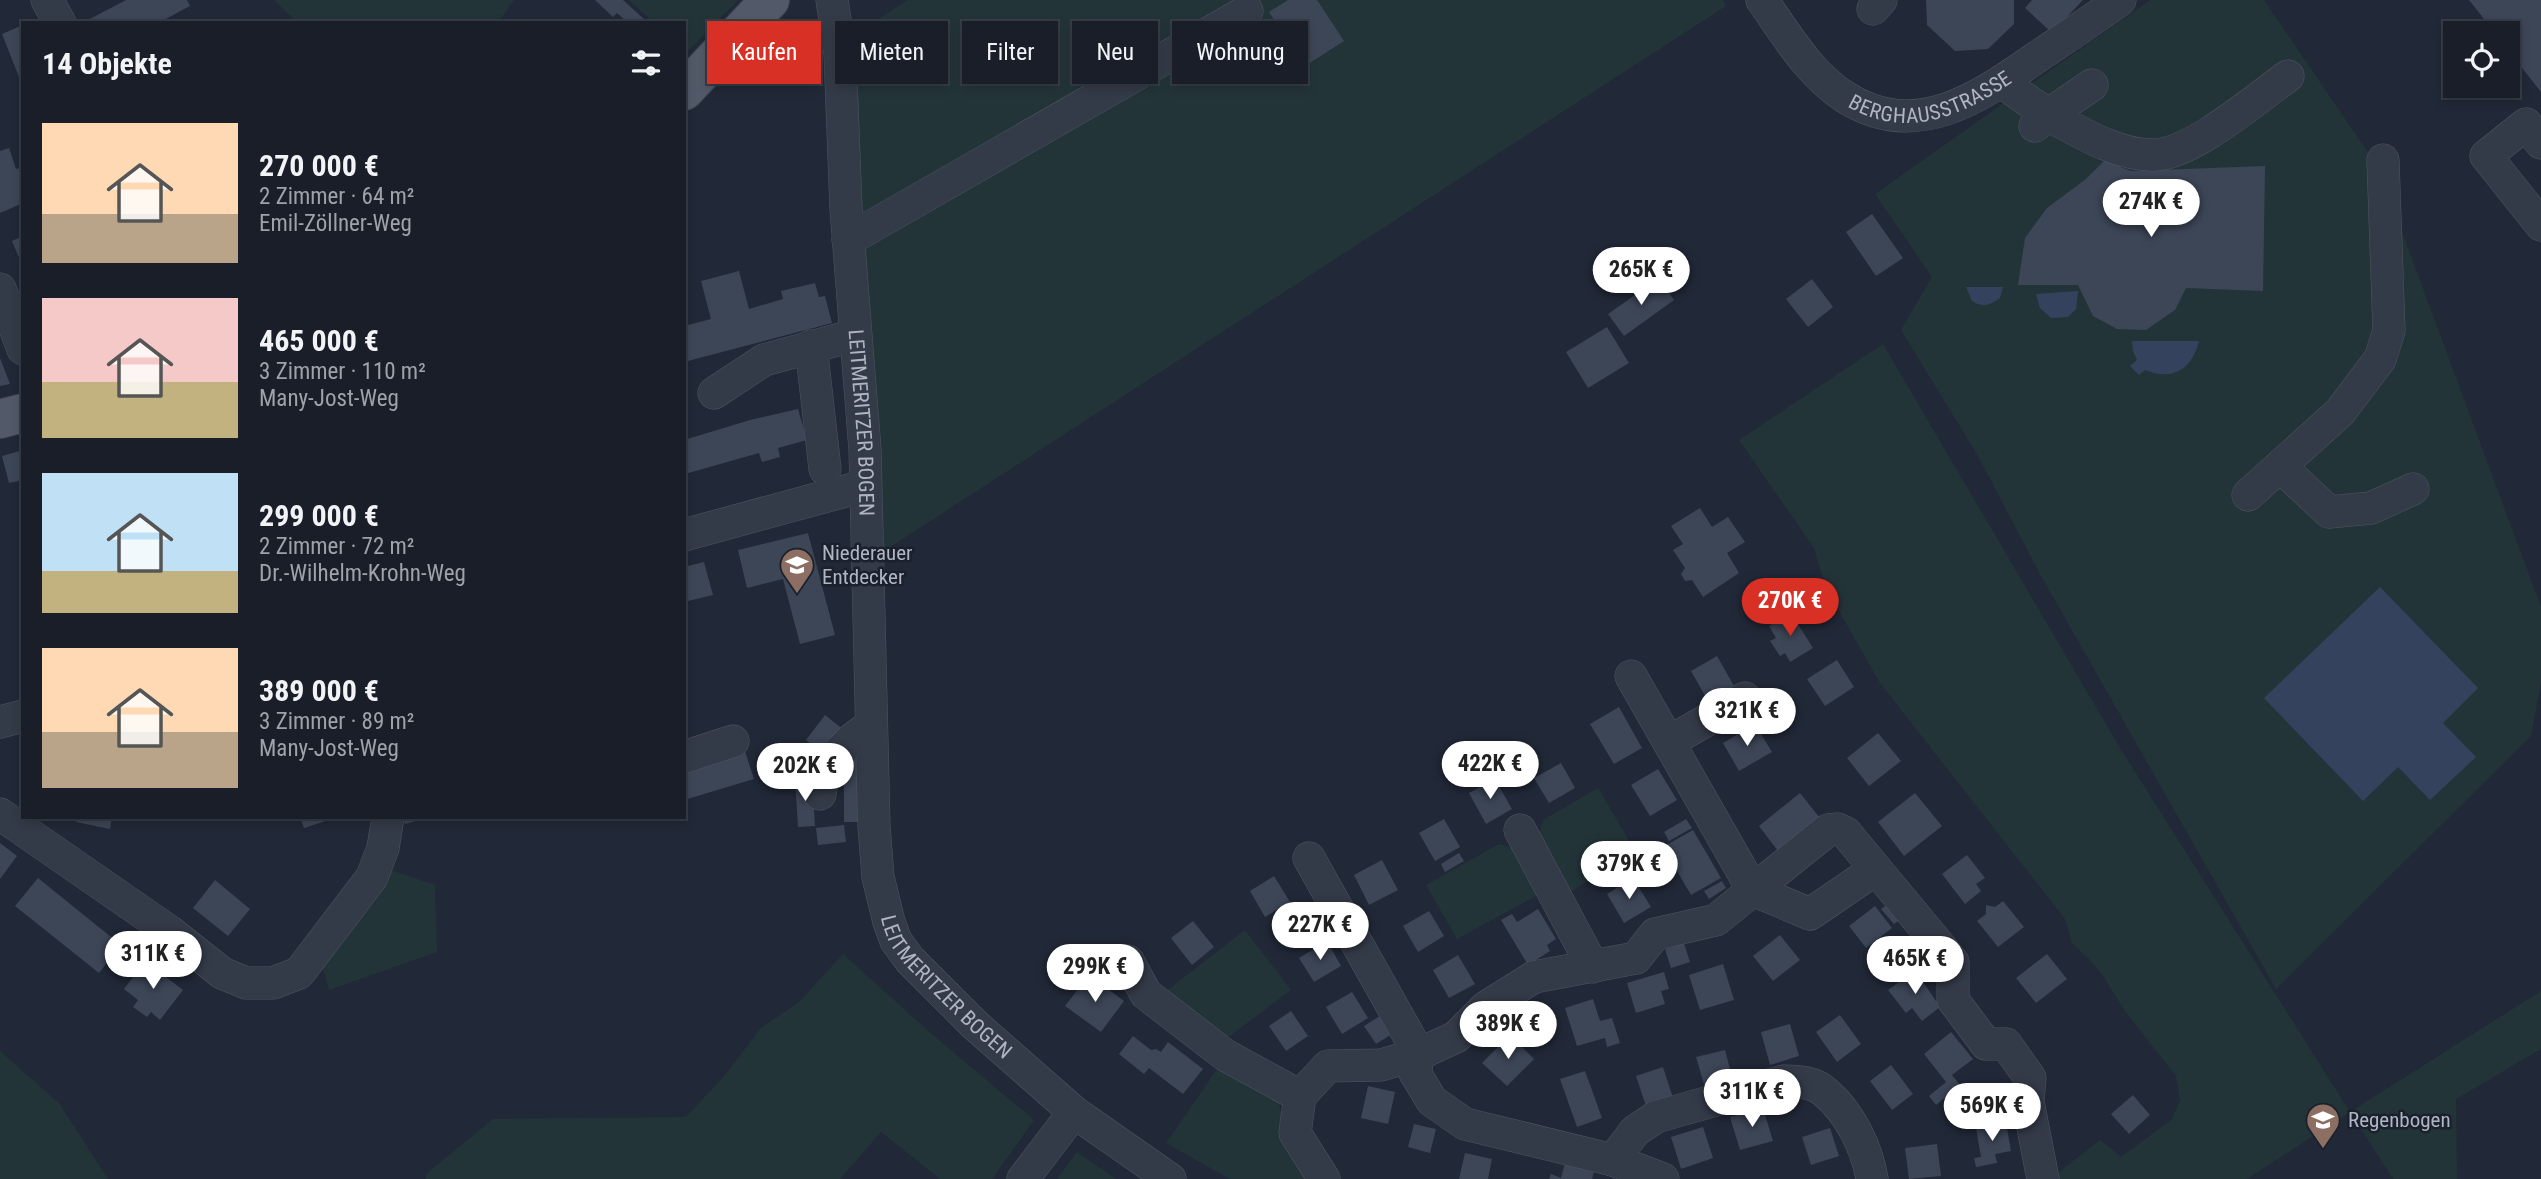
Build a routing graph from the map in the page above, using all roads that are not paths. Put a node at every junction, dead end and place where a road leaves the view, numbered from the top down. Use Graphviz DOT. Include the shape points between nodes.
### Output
graph roads {
  1 [pos="47,0"];
  2 [pos="769,0"];
  3 [pos="832,0"];
  4 [pos="1762,0"];
  5 [pos="2111,3"];
  6 [pos="1247,11"];
  7 [pos="59,21"];
  8 [pos="2288,76"];
  9 [pos="2003,82"];
  10 [pos="2092,85"];
  11 [pos="686,89"];
  12 [pos="2041,120"];
  13 [pos="2536,127"];
  14 [pos="2383,160"];
  15 [pos="2541,225"];
  16 [pos="848,240"];
  17 [pos="0,289"];
  18 [pos="855,335"];
  19 [pos="21,344"];
  20 [pos="811,346"];
  21 [pos="714,393"];
  22 [pos="21,414"];
  23 [pos="0,419"];
  24 [pos="2280,466"];
  25 [pos="825,469"];
  26 [pos="864,486"];
  27 [pos="2413,489"];
  28 [pos="2248,495"];
  29 [pos="686,535"];
  30 [pos="1631,676"];
  31 [pos="1745,698"];
  32 [pos="21,717"];
  33 [pos="0,722"];
  34 [pos="871,725"];
  35 [pos="733,741"];
  36 [pos="1669,742"];
  37 [pos="686,756"];
  38 [pos="820,793"];
  39 [pos="0,814"];
  40 [pos="388,819"];
  41 [pos="1520,830"];
  42 [pos="1309,858"];
  43 [pos="1875,869"];
  44 [pos="1754,890"];
  45 [pos="1128,961"];
  46 [pos="1593,967"];
  47 [pos="1419,1054"];
  48 [pos="1300,1096"];
  49 [pos="1074,1112"];
  50 [pos="1613,1160"];
  51 [pos="1023,1179"];
  52 [pos="1170,1179"];
  53 [pos="1324,1179"];
  54 [pos="1663,1179"];
  55 [pos="1872,1179"];
  56 [pos="2043,1179"];
  1 -- 7 [label="street"];
  2 -- 11 [label="main road"];
  3 -- 16 [label="street, LEITMERITZER BOGEN" via="840,53"];
  4 -- 9 [label="street, BERGHAUSSTRASSE" via="1822,78 1846,97 1877,112 1937,113"];
  5 -- 9 [label="street, BERGHAUSSTRASSE"];
  6 -- 16 [label="street"];
  8 -- 12 [label="street" via="2193,143 2171,153 2129,152"];
  9 -- 12 [label="street"];
  10 -- 12 [label="street"];
  13 -- 15 [label="street" via="2486,156"];
  14 -- 24 [label="street" via="2389,331 2379,359 2340,412"];
  16 -- 18 [label="street, LEITMERITZER BOGEN"];
  17 -- 19 [label="street"];
  18 -- 20 [label="street"];
  18 -- 26 [label="street, LEITMERITZER BOGEN"];
  20 -- 21 [label="street" via="764,360"];
  20 -- 25 [label="street"];
  22 -- 23 [label="main road"];
  24 -- 27 [label="street" via="2329,512 2371,508"];
  24 -- 28 [label="street"];
  26 -- 29 [label="street"];
  26 -- 34 [label="street, LEITMERITZER BOGEN"];
  30 -- 36 [label="street"];
  31 -- 36 [label="street"];
  32 -- 33 [label="street"];
  34 -- 38 [label="street" via="825,767"];
  34 -- 49 [label="street, LEITMERITZER BOGEN" via="878,877 896,941 974,1024"];
  35 -- 37 [label="street"];
  36 -- 44 [label="street"];
  39 -- 40 [label="street" via="222,973 246,983 274,983 299,973 372,877"];
  41 -- 46 [label="street"];
  42 -- 47 [label="street"];
  43 -- 44 [label="street" via="1810,914"];
  43 -- 44 [label="street" via="1846,833 1828,830"];
  43 -- 56 [label="street" via="1952,962 1953,1000 1986,1044 2006,1044 2030,1078 2028,1102"];
  44 -- 46 [label="street" via="1716,920 1655,934 1636,958"];
  45 -- 48 [label="street" via="1146,994 1225,1055"];
  46 -- 47 [label="street" via="1534,977 1486,1007 1456,1037"];
  47 -- 48 [label="street" via="1381,1065 1328,1066"];
  47 -- 50 [label="street" via="1415,1073 1432,1101 1465,1124"];
  48 -- 53 [label="street" via="1295,1133"];
  49 -- 51 [label="street"];
  49 -- 52 [label="street, LEITMERITZER BOGEN"];
  50 -- 54 [label="street"];
  50 -- 55 [label="street" via="1635,1131 1656,1117 1783,1081 1798,1081 1824,1091 1844,1114 1868,1156"];
}
